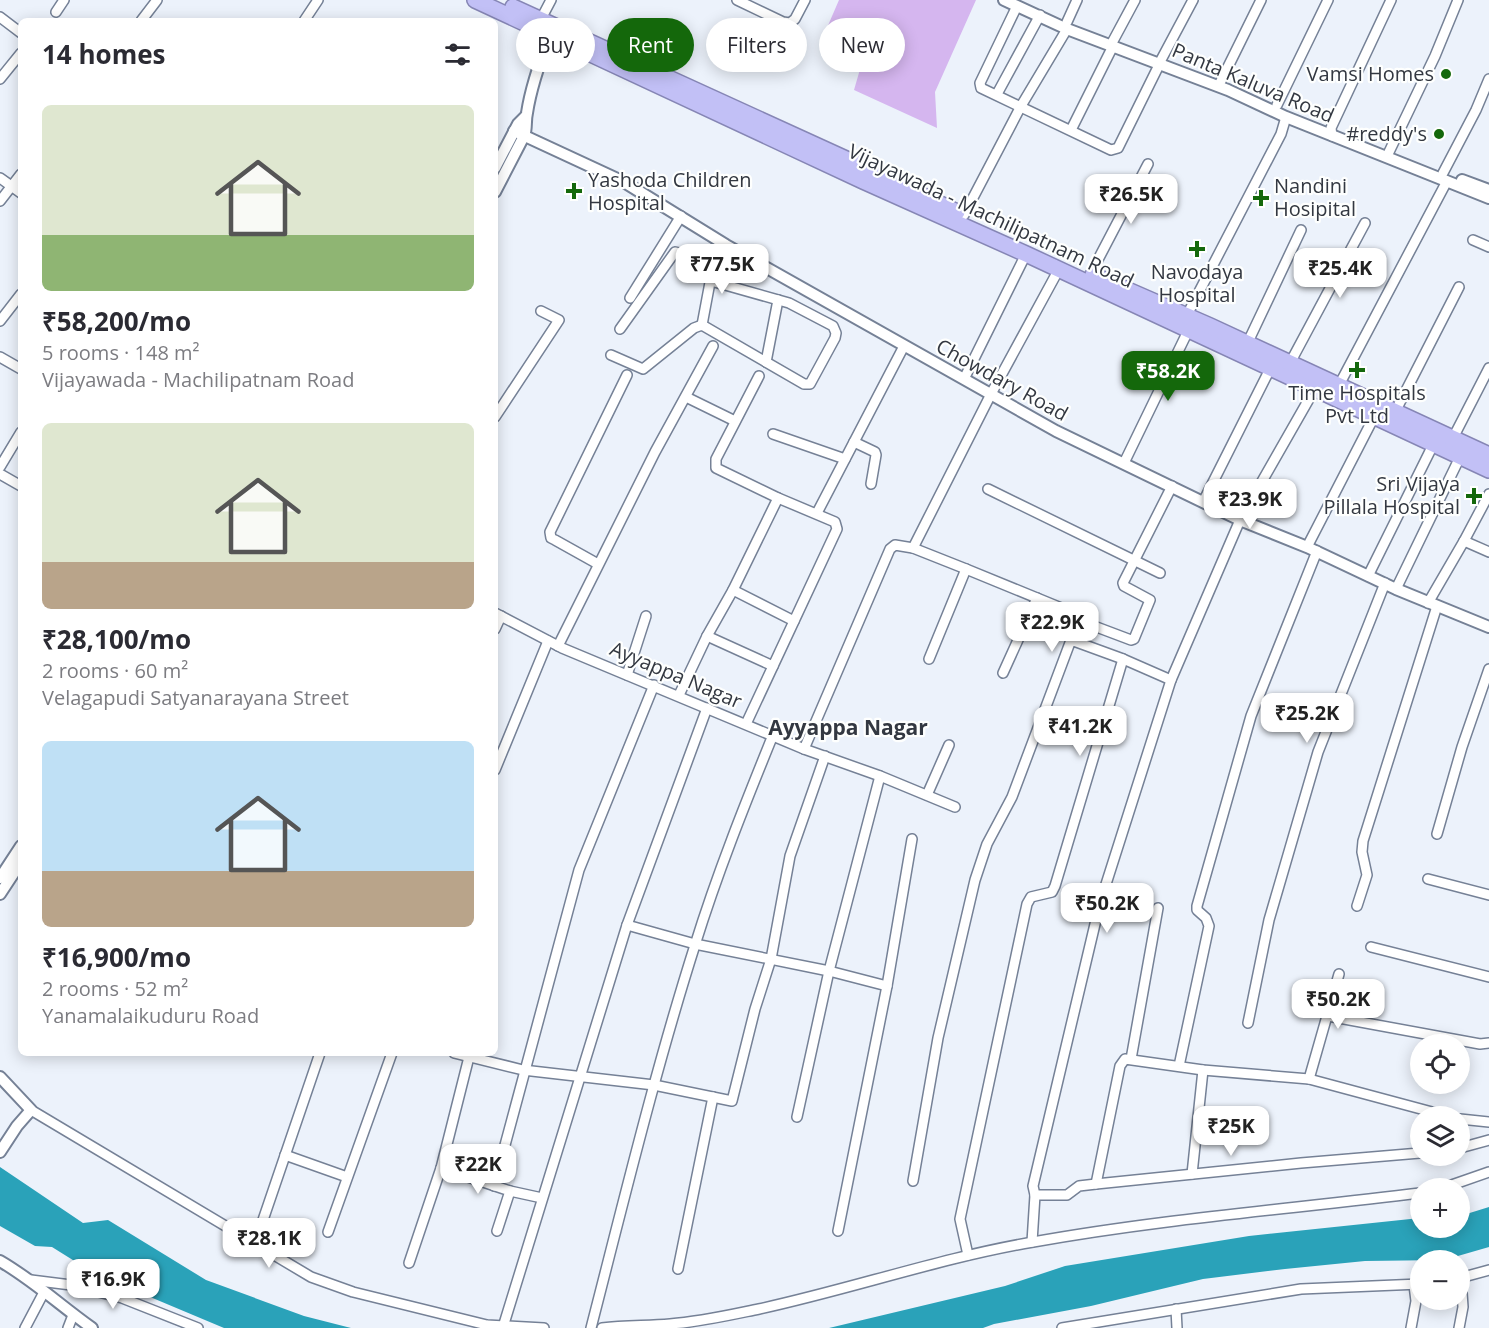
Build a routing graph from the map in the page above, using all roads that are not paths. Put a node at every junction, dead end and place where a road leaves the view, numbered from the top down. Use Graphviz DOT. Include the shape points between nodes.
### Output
graph roads {
  1 [pos="64,0"];
  2 [pos="157,0"];
  3 [pos="318,0"];
  4 [pos="475,0"];
  5 [pos="499,0"];
  6 [pos="551,0"];
  7 [pos="737,0"];
  8 [pos="805,0"];
  9 [pos="1077,0"];
  10 [pos="1135,0"];
  11 [pos="1193,0"];
  12 [pos="1261,0"];
  13 [pos="1328,0"];
  14 [pos="1391,0"];
  15 [pos="1458,0"];
  16 [pos="1013,2"];
  17 [pos="56,12"];
  18 [pos="1040,15"];
  19 [pos="0,17"];
  20 [pos="143,18"];
  21 [pos="306,18"];
  22 [pos="539,18"];
  23 [pos="542,18"];
  24 [pos="516,19"];
  25 [pos="1067,25"];
  26 [pos="18,31"];
  27 [pos="1113,43"];
  28 [pos="595,45"];
  29 [pos="595,55"];
  30 [pos="18,57"];
  31 [pos="1161,62"];
  32 [pos="536,72"];
  33 [pos="0,79"];
  34 [pos="1489,79"];
  35 [pos="1220,83"];
  36 [pos="998,94"];
  37 [pos="1277,105"];
  38 [pos="1021,106"];
  39 [pos="1286,117"];
  40 [pos="1071,130"];
  41 [pos="1332,132"];
  42 [pos="519,134"];
  43 [pos="1389,152"];
  44 [pos="498,164"];
  45 [pos="1148,164"];
  46 [pos="854,169"];
  47 [pos="1445,177"];
  48 [pos="0,178"];
  49 [pos="18,178"];
  50 [pos="498,185"];
  51 [pos="11,187"];
  52 [pos="1489,190"];
  53 [pos="18,191"];
  54 [pos="1489,198"];
  55 [pos="0,201"];
  56 [pos="964,215"];
  57 [pos="681,216"];
  58 [pos="1365,223"];
  59 [pos="1301,230"];
  60 [pos="1473,240"];
  61 [pos="726,245"];
  62 [pos="1489,247"];
  63 [pos="1026,254"];
  64 [pos="714,261"];
  65 [pos="1059,269"];
  66 [pos="1091,273"];
  67 [pos="711,281"];
  68 [pos="799,285"];
  69 [pos="1459,287"];
  70 [pos="18,298"];
  71 [pos="630,298"];
  72 [pos="778,300"];
  73 [pos="789,303"];
  74 [pos="541,311"];
  75 [pos="0,321"];
  76 [pos="1187,323"];
  77 [pos="702,325"];
  78 [pos="620,329"];
  79 [pos="1247,344"];
  80 [pos="713,346"];
  81 [pos="904,346"];
  82 [pos="611,355"];
  83 [pos="0,357"];
  84 [pos="766,362"];
  85 [pos="1290,363"];
  86 [pos="18,367"];
  87 [pos="1489,368"];
  88 [pos="1270,369"];
  89 [pos="627,375"];
  90 [pos="759,376"];
  91 [pos="964,379"];
  92 [pos="1318,383"];
  93 [pos="1336,391"];
  94 [pos="991,394"];
  95 [pos="686,397"];
  96 [pos="498,412"];
  97 [pos="1395,412"];
  98 [pos="1374,417"];
  99 [pos="735,421"];
  100 [pos="773,434"];
  101 [pos="18,437"];
  102 [pos="1453,438"];
  103 [pos="854,442"];
  104 [pos="1433,445"];
  105 [pos="1489,455"];
  106 [pos="1460,457"];
  107 [pos="845,459"];
  108 [pos="1124,463"];
  109 [pos="0,467"];
  110 [pos="1489,470"];
  111 [pos="0,474"];
  112 [pos="18,484"];
  113 [pos="871,484"];
  114 [pos="1172,486"];
  115 [pos="988,489"];
  116 [pos="1489,494"];
  117 [pos="778,498"];
  118 [pos="1203,502"];
  119 [pos="817,513"];
  120 [pos="1240,520"];
  121 [pos="1464,542"];
  122 [pos="913,548"];
  123 [pos="1312,549"];
  124 [pos="1489,552"];
  125 [pos="1134,561"];
  126 [pos="598,564"];
  127 [pos="966,569"];
  128 [pos="1160,573"];
  129 [pos="1368,576"];
  130 [pos="1390,586"];
  131 [pos="733,590"];
  132 [pos="1036,598"];
  133 [pos="1432,604"];
  134 [pos="1071,612"];
  135 [pos="498,614"];
  136 [pos="646,616"];
  137 [pos="1078,620"];
  138 [pos="794,621"];
  139 [pos="1489,627"];
  140 [pos="707,636"];
  141 [pos="548,641"];
  142 [pos="558,646"];
  143 [pos="928,659"];
  144 [pos="1124,659"];
  145 [pos="772,666"];
  146 [pos="1489,669"];
  147 [pos="1003,673"];
  148 [pos="627,675"];
  149 [pos="1171,680"];
  150 [pos="654,685"];
  151 [pos="679,695"];
  152 [pos="707,708"];
  153 [pos="746,724"];
  154 [pos="773,735"];
  155 [pos="949,745"];
  156 [pos="804,748"];
  157 [pos="825,756"];
  158 [pos="498,763"];
  159 [pos="880,776"];
  160 [pos="927,795"];
  161 [pos="955,807"];
  162 [pos="1437,834"];
  163 [pos="912,839"];
  164 [pos="18,851"];
  165 [pos="18,867"];
  166 [pos="0,878"];
  167 [pos="1428,879"];
  168 [pos="0,894"];
  169 [pos="1489,895"];
  170 [pos="1357,906"];
  171 [pos="1158,908"];
  172 [pos="627,925"];
  173 [pos="695,944"];
  174 [pos="1371,947"];
  175 [pos="771,959"];
  176 [pos="829,971"];
  177 [pos="1339,974"];
  178 [pos="1489,977"];
  179 [pos="888,986"];
  180 [pos="1328,1016"];
  181 [pos="1248,1023"];
  182 [pos="1489,1043"];
  183 [pos="319,1056"];
  184 [pos="391,1056"];
  185 [pos="465,1056"];
  186 [pos="469,1057"];
  187 [pos="1131,1059"];
  188 [pos="1179,1066"];
  189 [pos="523,1070"];
  190 [pos="1203,1070"];
  191 [pos="0,1077"];
  192 [pos="579,1078"];
  193 [pos="1309,1079"];
  194 [pos="654,1085"];
  195 [pos="713,1097"];
  196 [pos="1410,1106"];
  197 [pos="31,1110"];
  198 [pos="797,1117"];
  199 [pos="1470,1120"];
  200 [pos="1489,1122"];
  201 [pos="1489,1140"];
  202 [pos="1470,1145"];
  203 [pos="0,1152"];
  204 [pos="1410,1154"];
  205 [pos="285,1155"];
  206 [pos="441,1168"];
  207 [pos="1489,1172"];
  208 [pos="1192,1174"];
  209 [pos="347,1177"];
  210 [pos="1470,1179"];
  211 [pos="913,1181"];
  212 [pos="1096,1184"];
  213 [pos="494,1186"];
  214 [pos="510,1191"];
  215 [pos="1410,1195"];
  216 [pos="1035,1196"];
  217 [pos="542,1198"];
  218 [pos="838,1230"];
  219 [pos="497,1231"];
  220 [pos="328,1232"];
  221 [pos="252,1241"];
  222 [pos="1032,1242"];
  223 [pos="968,1255"];
  224 [pos="0,1261"];
  225 [pos="409,1263"];
  226 [pos="678,1269"];
  227 [pos="1489,1270"];
  228 [pos="1470,1275"];
  229 [pos="31,1280"];
  230 [pos="1410,1285"];
  231 [pos="44,1292"];
  232 [pos="1176,1309"];
  233 [pos="1414,1310"];
  234 [pos="1462,1310"];
  235 [pos="73,1315"];
  236 [pos="503,1327"];
  237 [pos="25,1328"];
  238 [pos="68,1328"];
  239 [pos="92,1328"];
  240 [pos="198,1328"];
  241 [pos="544,1328"];
  242 [pos="591,1328"];
  243 [pos="602,1328"];
  244 [pos="1062,1328"];
  245 [pos="1177,1328"];
  246 [pos="1411,1328"];
  247 [pos="1459,1328"];
  1 -- 17 [label="street"];
  2 -- 20 [label="street"];
  3 -- 21 [label="street"];
  4 -- 24 [label="highway, Vijayawada - Machilipatnam Road"];
  5 -- 22 [label="highway, Vijayawada - Machilipatnam Road"];
  6 -- 23 [label="street"];
  7 -- 8 [label="street" via="790,23"];
  9 -- 25 [label="street"];
  10 -- 27 [label="street"];
  11 -- 31 [label="street"];
  12 -- 35 [label="street"];
  13 -- 37 [label="street"];
  14 -- 41 [label="street"];
  15 -- 43 [label="street"];
  16 -- 18 [label="street, Panta Kaluva Road"];
  16 -- 25 [label="street, Panta Kaluva Road"];
  16 -- 36 [label="street" via="980,84"];
  18 -- 25 [label="street, Panta Kaluva Road"];
  18 -- 36 [label="street"];
  19 -- 26 [label="street"];
  25 -- 27 [label="street, Panta Kaluva Road"];
  25 -- 38 [label="street"];
  27 -- 31 [label="street, Panta Kaluva Road"];
  27 -- 40 [label="street"];
  28 -- 46 [label="highway, Vijayawada - Machilipatnam Road"];
  29 -- 46 [label="highway, Vijayawada - Machilipatnam Road"];
  30 -- 33 [label="street"];
  31 -- 35 [label="street, Panta Kaluva Road"];
  31 -- 39 [label="street, Panta Kaluva Road"];
  31 -- 40 [label="street" via="1116,150"];
  32 -- 42 [label="street" via="526,116 518,124"];
  34 -- 47 [label="street"];
  35 -- 37 [label="street, Panta Kaluva Road"];
  36 -- 38 [label="street"];
  37 -- 41 [label="street, Panta Kaluva Road"];
  38 -- 40 [label="street"];
  38 -- 56 [label="street"];
  39 -- 41 [label="street, Panta Kaluva Road"];
  39 -- 76 [label="street"];
  41 -- 43 [label="street, Panta Kaluva Road"];
  41 -- 47 [label="street, Panta Kaluva Road"];
  42 -- 44 [label="street"];
  42 -- 50 [label="street"];
  42 -- 57 [label="street, Chowdary Road" via="624,182"];
  43 -- 47 [label="street, Panta Kaluva Road"];
  45 -- 66 [label="street"];
  46 -- 56 [label="highway, Vijayawada - Machilipatnam Road"];
  46 -- 63 [label="highway, Vijayawada - Machilipatnam Road"];
  47 -- 52 [label="street, Panta Kaluva Road"];
  47 -- 54 [label="street, Panta Kaluva Road"];
  47 -- 93 [label="street"];
  48 -- 51 [label="street"];
  49 -- 51 [label="street"];
  51 -- 53 [label="street"];
  51 -- 55 [label="street"];
  56 -- 66 [label="highway, Vijayawada - Machilipatnam Road"];
  57 -- 61 [label="street, Chowdary Road"];
  57 -- 71 [label="street"];
  58 -- 85 [label="street"];
  59 -- 79 [label="street"];
  60 -- 62 [label="street"];
  61 -- 64 [label="street"];
  61 -- 68 [label="street, Chowdary Road"];
  63 -- 65 [label="highway, Vijayawada - Machilipatnam Road"];
  63 -- 91 [label="street"];
  64 -- 67 [label="street"];
  64 -- 78 [label="street" via="675,252"];
  65 -- 76 [label="highway, Vijayawada - Machilipatnam Road"];
  65 -- 94 [label="street"];
  66 -- 76 [label="highway, Vijayawada - Machilipatnam Road"];
  67 -- 72 [label="street"];
  67 -- 77 [label="street"];
  68 -- 73 [label="street"];
  68 -- 81 [label="street, Chowdary Road"];
  69 -- 97 [label="street"];
  70 -- 75 [label="street"];
  72 -- 73 [label="street"];
  72 -- 84 [label="street"];
  73 -- 84 [label="street" via="833,326 835,338 810,384"];
  74 -- 96 [label="street" via="559,320"];
  76 -- 79 [label="highway, Vijayawada - Machilipatnam Road"];
  76 -- 88 [label="highway, Vijayawada - Machilipatnam Road"];
  76 -- 108 [label="street"];
  77 -- 82 [label="street" via="643,369"];
  77 -- 84 [label="street"];
  79 -- 85 [label="highway, Vijayawada - Machilipatnam Road"];
  80 -- 95 [label="street"];
  81 -- 91 [label="street, Chowdary Road"];
  81 -- 103 [label="street"];
  83 -- 86 [label="street"];
  85 -- 92 [label="highway, Vijayawada - Machilipatnam Road"];
  87 -- 102 [label="street"];
  88 -- 92 [label="highway, Vijayawada - Machilipatnam Road"];
  88 -- 118 [label="street"];
  89 -- 126 [label="street" via="549,532 551,538"];
  90 -- 99 [label="street"];
  91 -- 94 [label="street, Chowdary Road"];
  92 -- 93 [label="highway, Vijayawada - Machilipatnam Road"];
  92 -- 120 [label="street"];
  93 -- 97 [label="highway, Vijayawada - Machilipatnam Road"];
  93 -- 98 [label="highway, Vijayawada - Machilipatnam Road"];
  94 -- 108 [label="street, Chowdary Road"];
  94 -- 122 [label="street"];
  95 -- 99 [label="street"];
  95 -- 126 [label="street"];
  97 -- 102 [label="highway, Vijayawada - Machilipatnam Road"];
  98 -- 104 [label="highway, Vijayawada - Machilipatnam Road"];
  98 -- 123 [label="street"];
  99 -- 117 [label="street" via="715,462 716,468"];
  100 -- 107 [label="street"];
  101 -- 109 [label="street"];
  102 -- 105 [label="highway, Vijayawada - Machilipatnam Road"];
  103 -- 107 [label="street"];
  103 -- 113 [label="street" via="876,455"];
  104 -- 106 [label="highway, Vijayawada - Machilipatnam Road"];
  104 -- 129 [label="street"];
  106 -- 110 [label="highway, Vijayawada - Machilipatnam Road"];
  106 -- 130 [label="street"];
  107 -- 119 [label="street"];
  108 -- 114 [label="street, Chowdary Road"];
  111 -- 112 [label="street"];
  114 -- 118 [label="street, Chowdary Road"];
  114 -- 125 [label="street"];
  115 -- 125 [label="street"];
  116 -- 121 [label="street"];
  117 -- 119 [label="street"];
  117 -- 131 [label="street"];
  118 -- 120 [label="street, Chowdary Road"];
  119 -- 138 [label="street" via="836,522 837,529"];
  120 -- 123 [label="street, Chowdary Road"];
  120 -- 149 [label="street"];
  121 -- 124 [label="street"];
  121 -- 133 [label="street"];
  122 -- 127 [label="street"];
  122 -- 156 [label="street" via="900,544 890,549"];
  123 -- 129 [label="street, Chowdary Road"];
  123 -- 188 [label="street" via="1251,716 1197,906 1209,926"];
  125 -- 128 [label="street"];
  125 -- 137 [label="street" via="1123,584 1151,602 1134,639"];
  126 -- 142 [label="street"];
  127 -- 132 [label="street"];
  127 -- 143 [label="street"];
  129 -- 130 [label="street, Chowdary Road"];
  130 -- 133 [label="street, Chowdary Road"];
  130 -- 181 [label="street" via="1318,752 1269,920"];
  131 -- 138 [label="street"];
  131 -- 140 [label="street"];
  132 -- 134 [label="street"];
  132 -- 147 [label="street"];
  133 -- 139 [label="street, Chowdary Road"];
  133 -- 170 [label="street" via="1363,841 1367,875"];
  135 -- 141 [label="street, Ayyappa Nagar"];
  136 -- 148 [label="street"];
  138 -- 145 [label="street"];
  140 -- 145 [label="street"];
  140 -- 151 [label="street"];
  141 -- 142 [label="street, Ayyappa Nagar"];
  141 -- 158 [label="street"];
  142 -- 148 [label="street, Ayyappa Nagar"];
  144 -- 149 [label="street"];
  144 -- 211 [label="street" via="1071,640 1012,798 987,844 938,1038"];
  144 -- 223 [label="street" via="1055,886 1052,892 1031,897 1027,903 960,1219"];
  145 -- 153 [label="street"];
  146 -- 162 [label="street"];
  148 -- 150 [label="street, Ayyappa Nagar"];
  149 -- 216 [label="street" via="1100,903 1033,1186"];
  150 -- 151 [label="street, Ayyappa Nagar"];
  150 -- 189 [label="street" via="579,870"];
  151 -- 152 [label="street, Ayyappa Nagar"];
  152 -- 153 [label="street, Ayyappa Nagar"];
  152 -- 172 [label="street"];
  153 -- 154 [label="street, Ayyappa Nagar"];
  154 -- 156 [label="street, Ayyappa Nagar"];
  154 -- 173 [label="street"];
  155 -- 160 [label="street"];
  156 -- 157 [label="street, Ayyappa Nagar"];
  157 -- 159 [label="street, Ayyappa Nagar"];
  157 -- 175 [label="street" via="790,856"];
  159 -- 160 [label="street, Ayyappa Nagar"];
  159 -- 176 [label="street"];
  160 -- 161 [label="street, Ayyappa Nagar"];
  163 -- 179 [label="street"];
  164 -- 166 [label="street"];
  165 -- 168 [label="street"];
  167 -- 169 [label="street"];
  171 -- 187 [label="street"];
  172 -- 173 [label="street"];
  172 -- 192 [label="street"];
  173 -- 175 [label="street"];
  173 -- 194 [label="street"];
  174 -- 178 [label="street"];
  175 -- 176 [label="street"];
  175 -- 195 [label="street" via="732,1101"];
  176 -- 179 [label="street"];
  176 -- 198 [label="street"];
  177 -- 180 [label="street"];
  179 -- 218 [label="street"];
  180 -- 182 [label="street"];
  180 -- 193 [label="street"];
  183 -- 205 [label="street"];
  184 -- 209 [label="street"];
  185 -- 186 [label="street"];
  186 -- 189 [label="street"];
  186 -- 206 [label="street"];
  187 -- 188 [label="street"];
  187 -- 212 [label="street" via="1125,1059 1120,1066"];
  188 -- 190 [label="street"];
  189 -- 192 [label="street"];
  189 -- 213 [label="street"];
  190 -- 193 [label="street"];
  190 -- 208 [label="street"];
  191 -- 197 [label="street"];
  192 -- 194 [label="street"];
  192 -- 217 [label="street"];
  193 -- 196 [label="street"];
  194 -- 195 [label="street"];
  194 -- 242 [label="street"];
  195 -- 226 [label="street"];
  197 -- 203 [label="street"];
  197 -- 221 [label="street"];
  199 -- 200 [label="street"];
  201 -- 202 [label="street"];
  204 -- 208 [label="street"];
  205 -- 209 [label="street"];
  205 -- 221 [label="street"];
  206 -- 213 [label="street"];
  206 -- 225 [label="street"];
  207 -- 210 [label="street"];
  208 -- 212 [label="street"];
  209 -- 220 [label="street"];
  212 -- 216 [label="street" via="1079,1186 1067,1196"];
  213 -- 214 [label="street"];
  214 -- 217 [label="street"];
  214 -- 219 [label="street"];
  215 -- 222 [label="street" via="1237,1213"];
  216 -- 222 [label="street"];
  217 -- 236 [label="street"];
  221 -- 236 [label="street" via="310,1277 353,1292"];
  222 -- 223 [label="street"];
  223 -- 243 [label="street" via="759,1309 671,1324"];
  224 -- 229 [label="street"];
  227 -- 228 [label="street"];
  229 -- 231 [label="street"];
  229 -- 240 [label="street" via="122,1298"];
  230 -- 232 [label="street" via="1301,1290"];
  231 -- 235 [label="street"];
  231 -- 237 [label="street"];
  232 -- 244 [label="street"];
  232 -- 245 [label="street"];
  233 -- 246 [label="street"];
  234 -- 247 [label="street"];
  235 -- 238 [label="street"];
  235 -- 239 [label="street"];
  236 -- 241 [label="street"];
}
